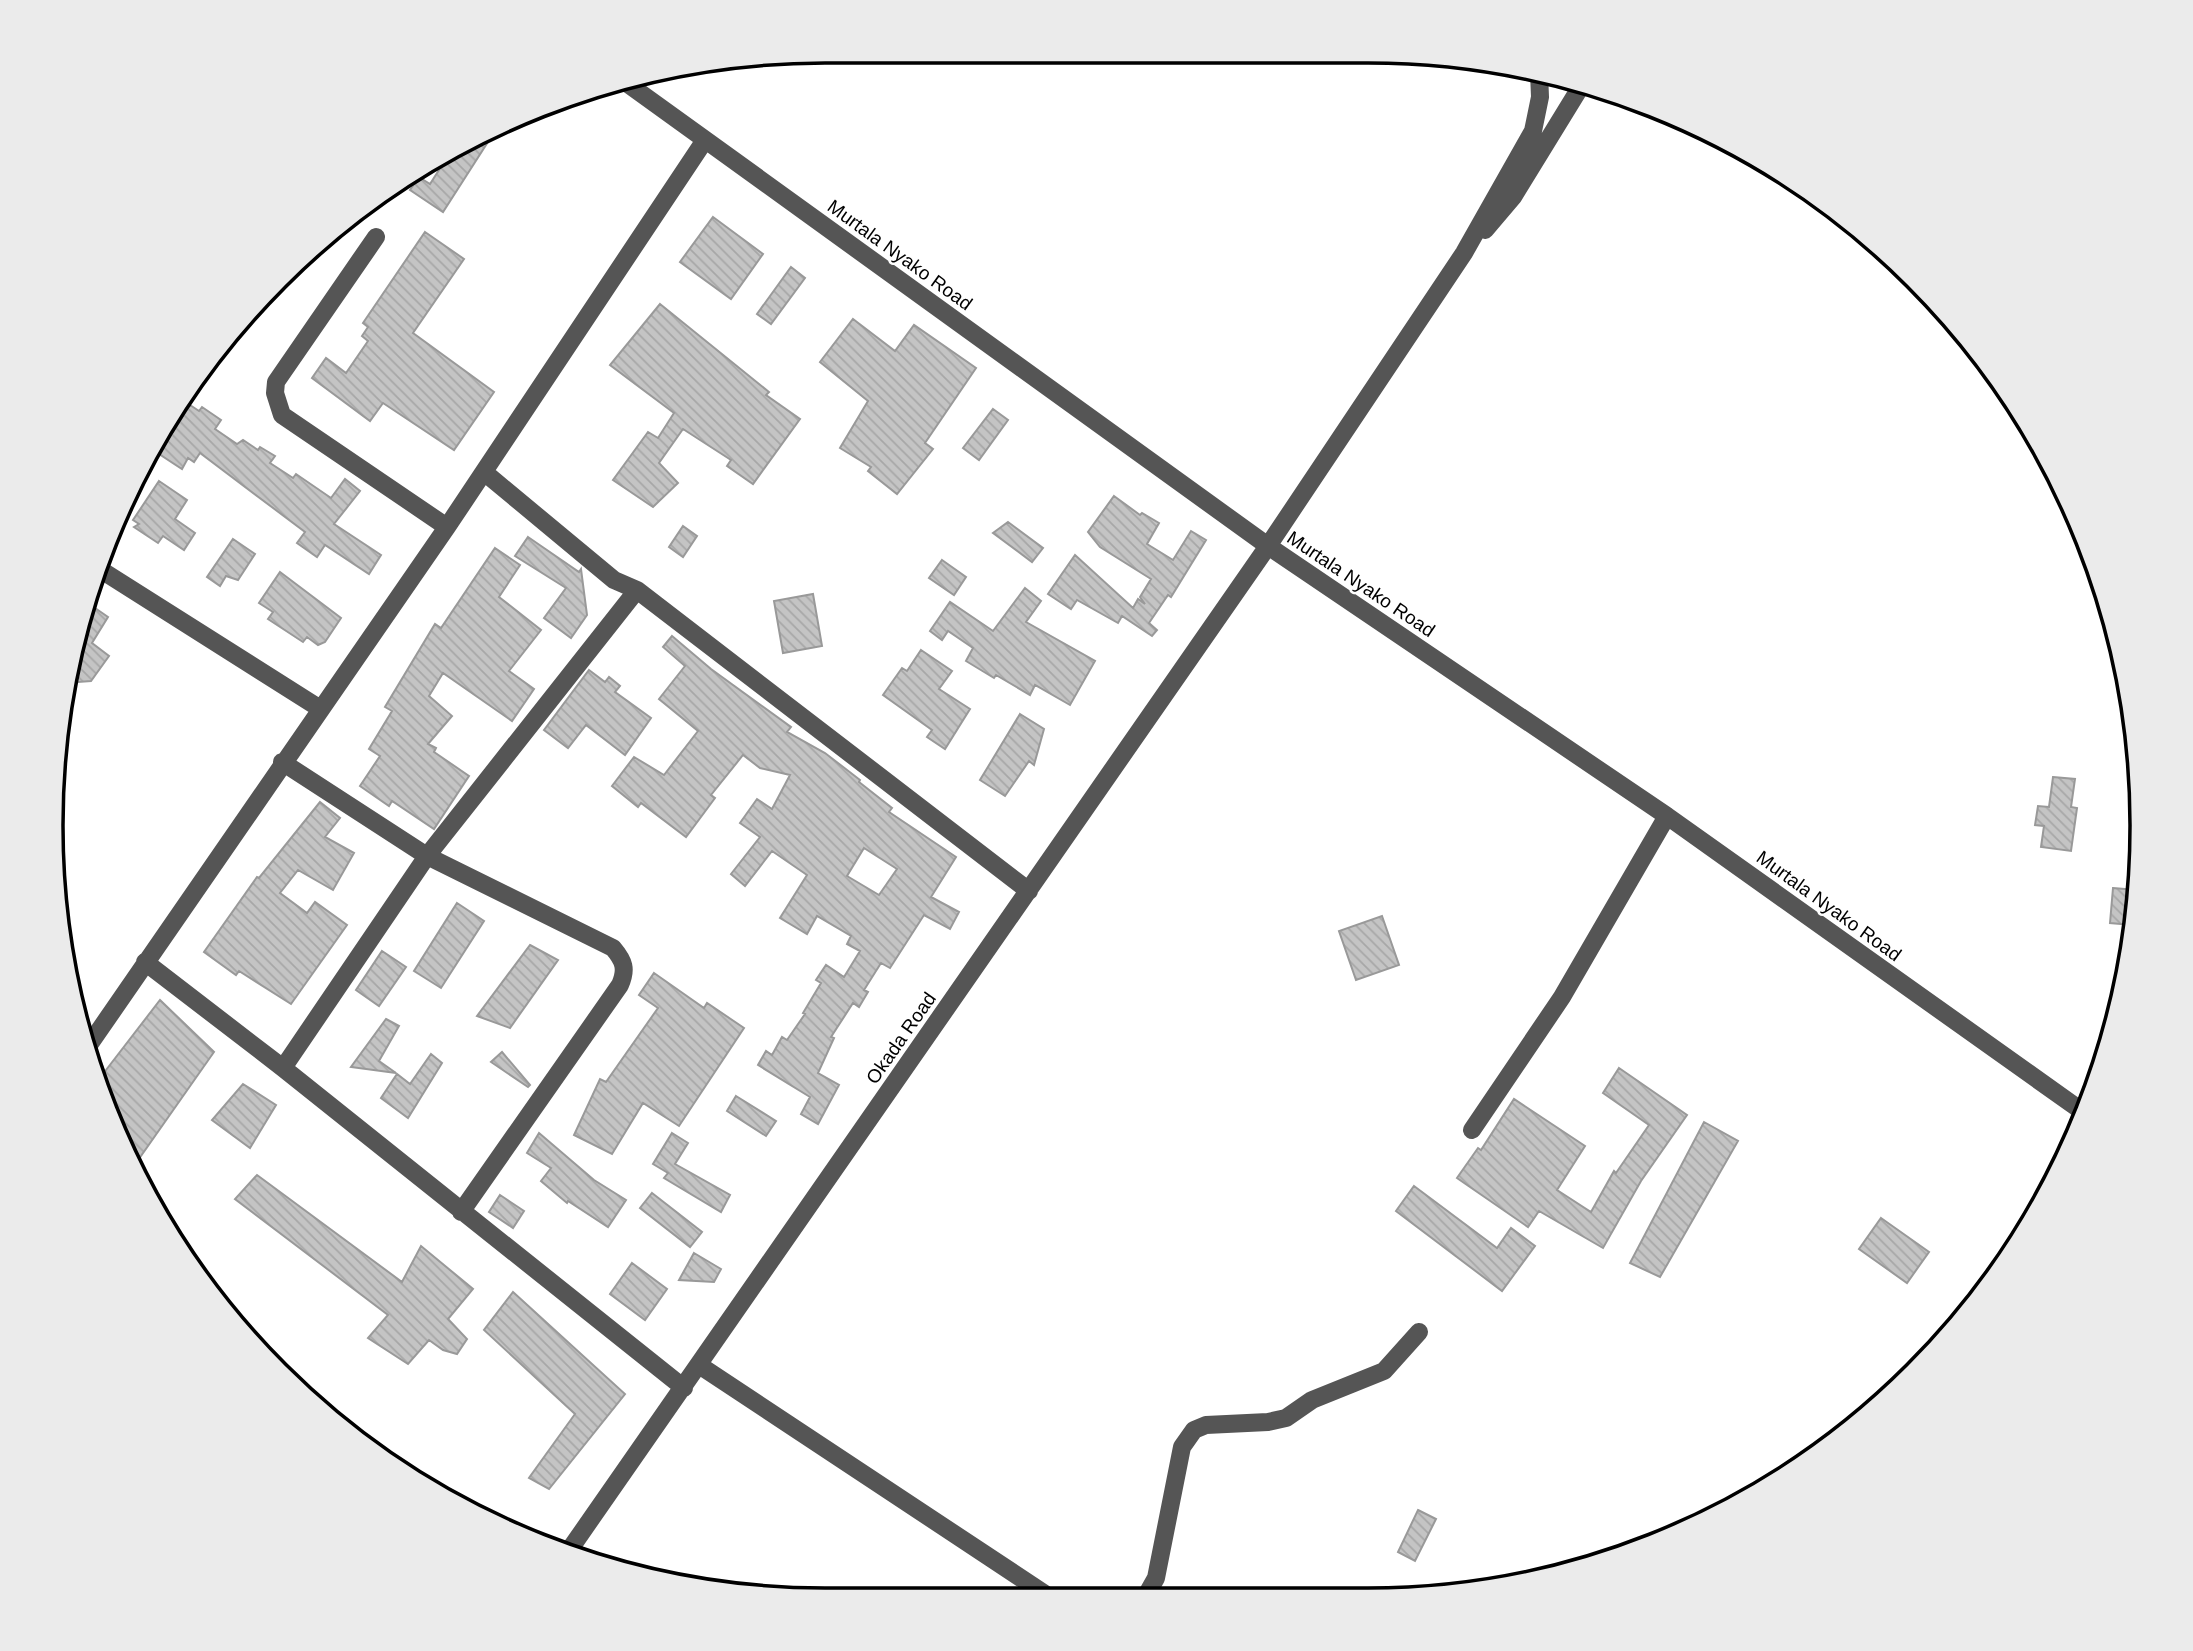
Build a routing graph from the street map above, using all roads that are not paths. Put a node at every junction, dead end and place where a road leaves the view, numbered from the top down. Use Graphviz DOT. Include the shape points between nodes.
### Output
graph roads {
  1 [pos="1539,83"];
  2 [pos="633,88"];
  3 [pos="1577,93"];
  4 [pos="705,140"];
  5 [pos="376,237"];
  6 [pos="1464,253"];
  7 [pos="484,472"];
  8 [pos="447,527"];
  9 [pos="1268,547"];
  10 [pos="106,572"];
  11 [pos="637,590"];
  12 [pos="319,708"];
  13 [pos="282,762"];
  14 [pos="1667,816"];
  15 [pos="427,856"];
  16 [pos="1029,891"];
  17 [pos="145,962"];
  18 [pos="93,1038"];
  19 [pos="283,1068"];
  20 [pos="2076,1107"];
  21 [pos="1472,1130"];
  22 [pos="461,1212"];
  23 [pos="1419,1332"];
  24 [pos="699,1365"];
  25 [pos="684,1388"];
  26 [pos="573,1545"];
  27 [pos="1036,1588"];
  28 [pos="1150,1588"];
  1 -- 6 [label="street" via="1533,131"];
  2 -- 4 [label="street, Murtala Nyako Road"];
  3 -- 6 [label="street" via="1513,197"];
  4 -- 7 [label="street"];
  4 -- 9 [label="street, Murtala Nyako Road"];
  5 -- 8 [label="street" via="276,382 278,406 282,415"];
  6 -- 9 [label="street, Okada Road"];
  7 -- 8 [label="street"];
  7 -- 11 [label="street" via="614,580"];
  8 -- 12 [label="street"];
  9 -- 14 [label="street, Murtala Nyako Road"];
  9 -- 16 [label="street, Okada Road"];
  10 -- 12 [label="street"];
  11 -- 15 [label="street"];
  11 -- 16 [label="street"];
  12 -- 13 [label="street"];
  13 -- 15 [label="street"];
  13 -- 17 [label="street"];
  14 -- 20 [label="street, Murtala Nyako Road"];
  14 -- 21 [label="street" via="1562,997"];
  15 -- 19 [label="street"];
  15 -- 22 [label="street" via="614,948 623,960 625,974"];
  16 -- 24 [label="street, Okada Road"];
  17 -- 18 [label="street"];
  17 -- 19 [label="street"];
  19 -- 22 [label="street"];
  22 -- 25 [label="street"];
  23 -- 28 [label="street" via="1384,1371 1312,1400 1286,1418 1218,1423 1194,1430 1182,1447"];
  24 -- 25 [label="street, Okada Road"];
  24 -- 27 [label="street"];
  25 -- 26 [label="street, Okada Road"];
}
